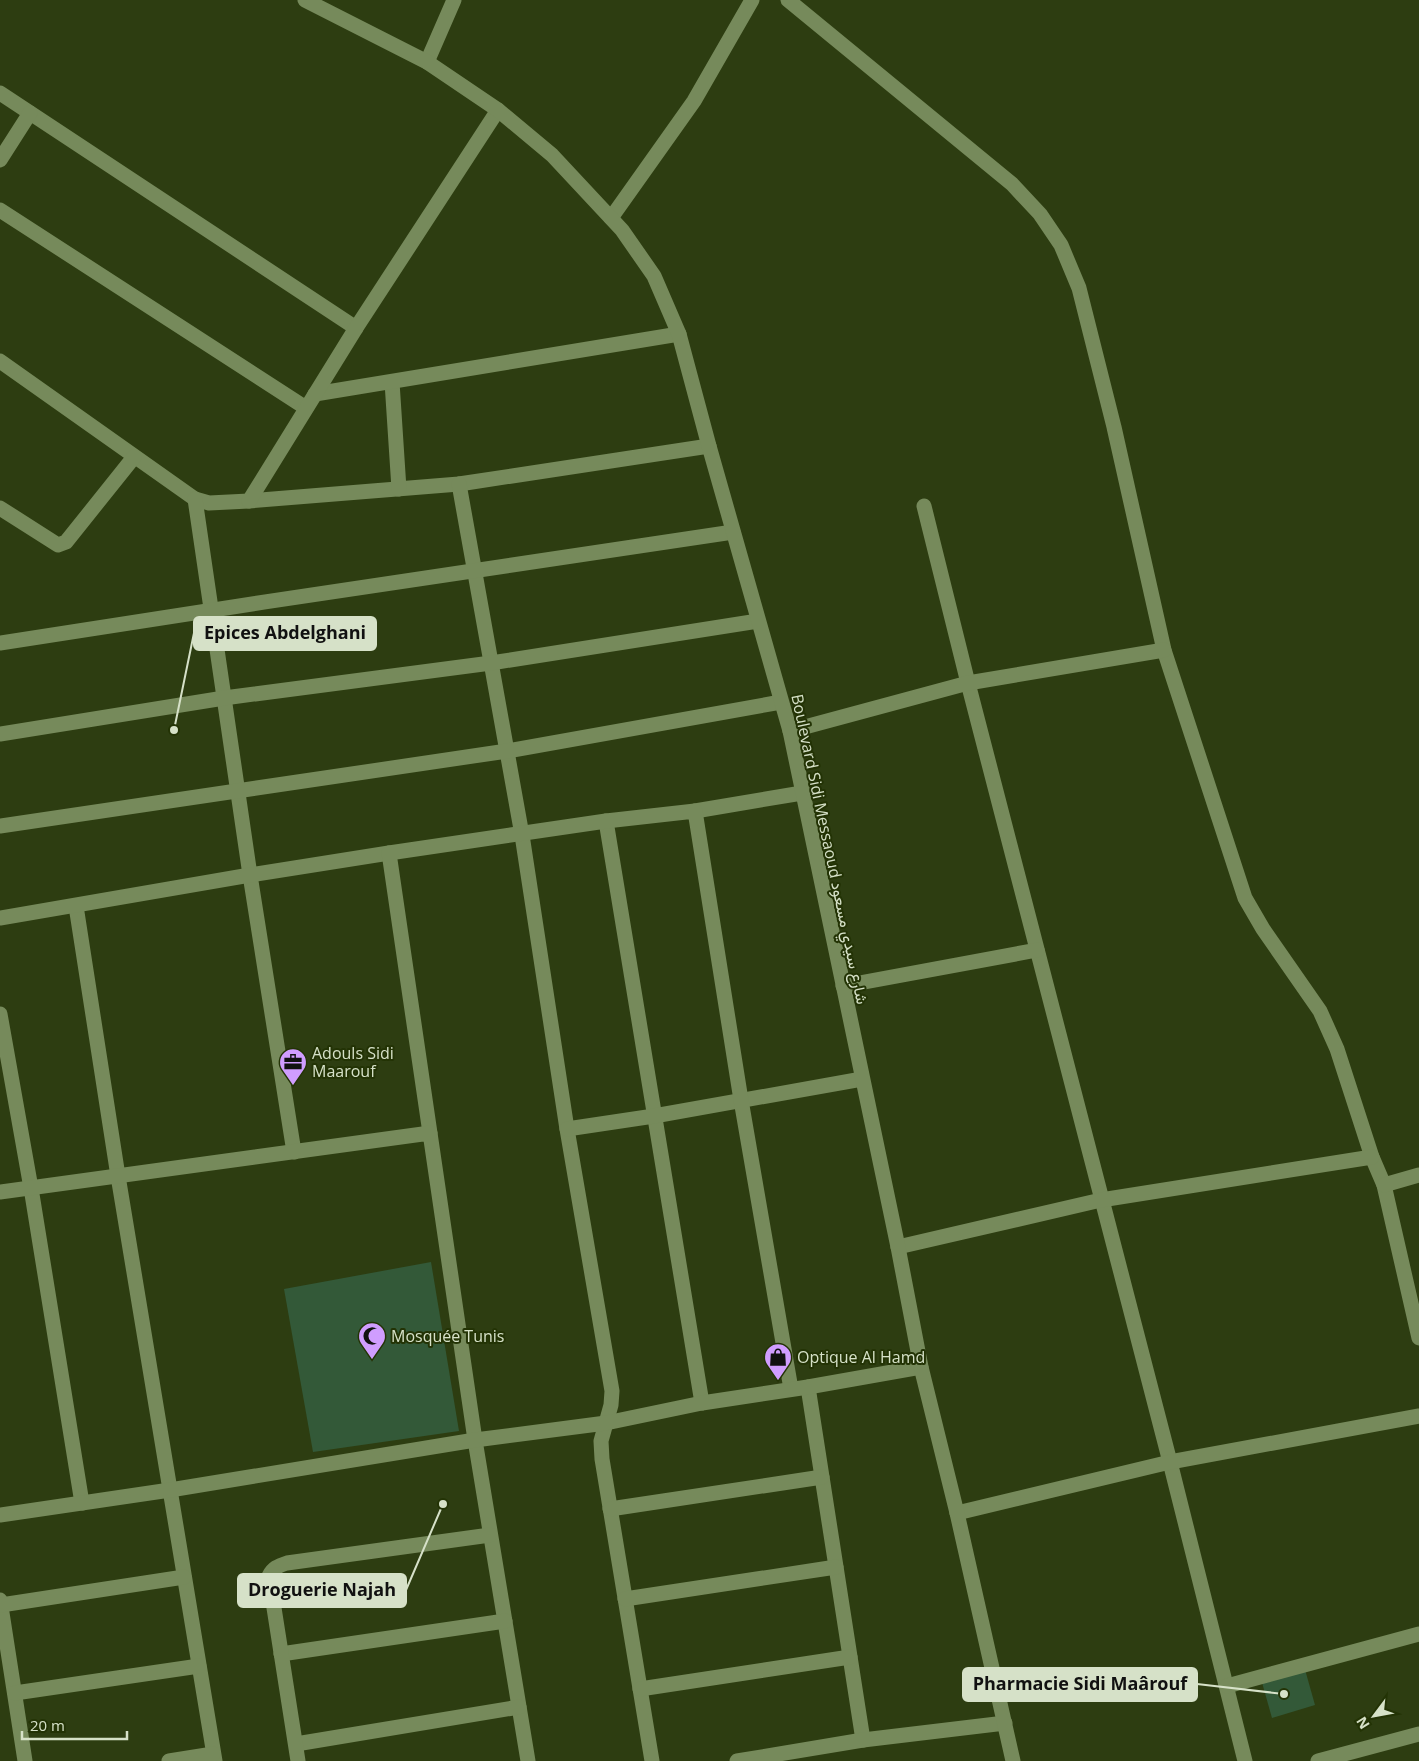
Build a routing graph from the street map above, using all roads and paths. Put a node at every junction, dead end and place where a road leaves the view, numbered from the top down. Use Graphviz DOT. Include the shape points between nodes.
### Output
graph roads {
  1 [pos="305,0"];
  2 [pos="454,0"];
  3 [pos="752,0"];
  4 [pos="788,0"];
  5 [pos="427,62"];
  6 [pos="0,93"];
  7 [pos="498,110"];
  8 [pos="30,113"];
  9 [pos="0,160"];
  10 [pos="0,210"];
  11 [pos="611,218"];
  12 [pos="356,328"];
  13 [pos="679,334"];
  14 [pos="0,362"];
  15 [pos="392,382"];
  16 [pos="315,394"];
  17 [pos="306,408"];
  18 [pos="708,446"];
  19 [pos="134,457"];
  20 [pos="459,484"];
  21 [pos="399,489"];
  22 [pos="195,499"];
  23 [pos="248,501"];
  24 [pos="924,506"];
  25 [pos="0,508"];
  26 [pos="733,532"];
  27 [pos="475,572"];
  28 [pos="211,609"];
  29 [pos="758,621"];
  30 [pos="0,643"];
  31 [pos="1164,650"];
  32 [pos="491,663"];
  33 [pos="968,683"];
  34 [pos="224,698"];
  35 [pos="781,702"];
  36 [pos="790,731"];
  37 [pos="0,734"];
  38 [pos="506,751"];
  39 [pos="238,791"];
  40 [pos="802,793"];
  41 [pos="695,811"];
  42 [pos="606,821"];
  43 [pos="0,826"];
  44 [pos="522,835"];
  45 [pos="388,853"];
  46 [pos="250,875"];
  47 [pos="76,906"];
  48 [pos="0,918"];
  49 [pos="1036,950"];
  50 [pos="843,986"];
  51 [pos="0,1014"];
  52 [pos="862,1079"];
  53 [pos="741,1100"];
  54 [pos="654,1116"];
  55 [pos="568,1128"];
  56 [pos="430,1133"];
  57 [pos="294,1152"];
  58 [pos="1372,1157"];
  59 [pos="1419,1175"];
  60 [pos="118,1176"];
  61 [pos="1384,1184"];
  62 [pos="31,1188"];
  63 [pos="0,1192"];
  64 [pos="1101,1200"];
  65 [pos="898,1247"];
  66 [pos="1419,1338"];
  67 [pos="921,1367"];
  68 [pos="808,1387"];
  69 [pos="791,1389"];
  70 [pos="702,1402"];
  71 [pos="1419,1416"];
  72 [pos="606,1423"];
  73 [pos="475,1440"];
  74 [pos="1170,1462"];
  75 [pos="822,1477"];
  76 [pos="170,1490"];
  77 [pos="82,1503"];
  78 [pos="610,1509"];
  79 [pos="956,1513"];
  80 [pos="0,1515"];
  81 [pos="490,1535"];
  82 [pos="836,1567"];
  83 [pos="184,1577"];
  84 [pos="625,1599"];
  85 [pos="0,1602"];
  86 [pos="505,1621"];
  87 [pos="1419,1634"];
  88 [pos="281,1654"];
  89 [pos="850,1657"];
  90 [pos="199,1666"];
  91 [pos="1227,1686"];
  92 [pos="640,1689"];
  93 [pos="15,1693"];
  94 [pos="519,1707"];
  95 [pos="1004,1723"];
  96 [pos="1419,1734"];
  97 [pos="863,1740"];
  98 [pos="296,1744"];
  99 [pos="214,1758"];
  100 [pos="25,1761"];
  101 [pos="169,1761"];
  102 [pos="298,1761"];
  103 [pos="528,1761"];
  104 [pos="652,1761"];
  105 [pos="737,1761"];
  106 [pos="1013,1761"];
  107 [pos="1245,1761"];
  108 [pos="1318,1761"];
  1 -- 5 [label="street, Boulevard Sidi Messaoud شارع سيدي مسعود"];
  2 -- 5 [label="street"];
  3 -- 11 [label="street" via="694,101"];
  4 -- 31 [label="street" via="1012,184 1040,214 1061,245 1079,288"];
  5 -- 7 [label="street, Boulevard Sidi Messaoud شارع سيدي مسعود"];
  6 -- 8 [label="street"];
  7 -- 11 [label="street, Boulevard Sidi Messaoud شارع سيدي مسعود" via="552,155"];
  7 -- 12 [label="street"];
  8 -- 9 [label="street"];
  8 -- 12 [label="street"];
  10 -- 17 [label="street"];
  11 -- 13 [label="street, Boulevard Sidi Messaoud شارع سيدي مسعود" via="654,276"];
  12 -- 16 [label="street"];
  13 -- 15 [label="street"];
  13 -- 18 [label="street, Boulevard Sidi Messaoud شارع سيدي مسعود"];
  14 -- 19 [label="street"];
  15 -- 16 [label="street"];
  15 -- 21 [label="street"];
  16 -- 17 [label="street"];
  17 -- 23 [label="street"];
  18 -- 20 [label="street"];
  18 -- 26 [label="street, Boulevard Sidi Messaoud شارع سيدي مسعود"];
  19 -- 22 [label="street"];
  19 -- 25 [label="street" via="62,544 58,545"];
  20 -- 21 [label="street"];
  20 -- 27 [label="street"];
  21 -- 23 [label="street"];
  22 -- 23 [label="street" via="209,503"];
  22 -- 28 [label="street"];
  24 -- 33 [label="street"];
  26 -- 27 [label="street"];
  26 -- 29 [label="street, Boulevard Sidi Messaoud شارع سيدي مسعود"];
  27 -- 28 [label="street"];
  27 -- 32 [label="street"];
  28 -- 30 [label="street"];
  28 -- 34 [label="street"];
  29 -- 32 [label="street"];
  29 -- 35 [label="street, Boulevard Sidi Messaoud شارع سيدي مسعود"];
  31 -- 33 [label="street"];
  31 -- 58 [label="street" via="1245,898 1320,1011 1337,1049"];
  32 -- 34 [label="street"];
  32 -- 38 [label="street"];
  33 -- 36 [label="street"];
  33 -- 49 [label="street"];
  34 -- 37 [label="street"];
  34 -- 39 [label="street"];
  35 -- 36 [label="street, Boulevard Sidi Messaoud شارع سيدي مسعود"];
  35 -- 38 [label="street"];
  36 -- 40 [label="street, Boulevard Sidi Messaoud شارع سيدي مسعود"];
  38 -- 39 [label="street"];
  38 -- 44 [label="street"];
  39 -- 43 [label="street"];
  39 -- 46 [label="street"];
  40 -- 41 [label="street"];
  40 -- 50 [label="street, Boulevard Sidi Messaoud شارع سيدي مسعود"];
  41 -- 42 [label="street"];
  41 -- 53 [label="street"];
  42 -- 44 [label="street"];
  42 -- 54 [label="street"];
  44 -- 45 [label="street"];
  44 -- 55 [label="street"];
  45 -- 46 [label="street"];
  45 -- 56 [label="street"];
  46 -- 47 [label="street"];
  46 -- 57 [label="street"];
  47 -- 48 [label="street"];
  47 -- 60 [label="street"];
  49 -- 50 [label="street"];
  49 -- 64 [label="street"];
  50 -- 52 [label="street, Boulevard Sidi Messaoud شارع سيدي مسعود"];
  51 -- 62 [label="street"];
  52 -- 53 [label="street"];
  52 -- 65 [label="street, Boulevard Sidi Messaoud شارع سيدي مسعود"];
  53 -- 54 [label="street"];
  53 -- 69 [label="street"];
  54 -- 55 [label="street"];
  54 -- 70 [label="street"];
  55 -- 72 [label="street" via="612,1391"];
  56 -- 57 [label="street"];
  56 -- 73 [label="street"];
  57 -- 60 [label="street"];
  58 -- 61 [label="street"];
  58 -- 64 [label="street"];
  59 -- 61 [label="street"];
  60 -- 62 [label="street"];
  60 -- 76 [label="street"];
  61 -- 66 [label="street"];
  62 -- 63 [label="street"];
  62 -- 77 [label="street"];
  64 -- 65 [label="street"];
  64 -- 74 [label="street"];
  65 -- 67 [label="street, Boulevard Sidi Messaoud شارع سيدي مسعود"];
  67 -- 68 [label="street"];
  67 -- 79 [label="street, Boulevard Sidi Messaoud شارع سيدي مسعود"];
  68 -- 69 [label="street"];
  68 -- 75 [label="street"];
  69 -- 70 [label="street"];
  70 -- 72 [label="street"];
  71 -- 74 [label="street"];
  72 -- 73 [label="street"];
  72 -- 78 [label="street" via="602,1460"];
  73 -- 76 [label="street"];
  73 -- 81 [label="street"];
  74 -- 79 [label="street"];
  74 -- 91 [label="street"];
  75 -- 78 [label="street"];
  75 -- 82 [label="street"];
  76 -- 77 [label="street"];
  76 -- 83 [label="street"];
  77 -- 80 [label="street"];
  78 -- 84 [label="street"];
  79 -- 95 [label="street, Boulevard Sidi Messaoud شارع سيدي مسعود"];
  81 -- 86 [label="street"];
  81 -- 88 [label="street" via="278,1566 269,1576"];
  82 -- 84 [label="street"];
  82 -- 89 [label="street"];
  83 -- 85 [label="street"];
  83 -- 90 [label="street"];
  84 -- 92 [label="street"];
  85 -- 93 [label="street"];
  86 -- 88 [label="street"];
  86 -- 94 [label="street"];
  87 -- 91 [label="street"];
  88 -- 98 [label="street"];
  89 -- 92 [label="street"];
  89 -- 97 [label="street"];
  90 -- 93 [label="street"];
  90 -- 99 [label="street"];
  91 -- 107 [label="street"];
  92 -- 104 [label="street"];
  93 -- 100 [label="street"];
  94 -- 98 [label="street"];
  94 -- 103 [label="street"];
  95 -- 97 [label="street"];
  95 -- 106 [label="street, Boulevard Sidi Messaoud شارع سيدي مسعود"];
  96 -- 108 [label="street"];
  97 -- 105 [label="street"];
  98 -- 102 [label="street"];
  99 -- 101 [label="street"];
}
